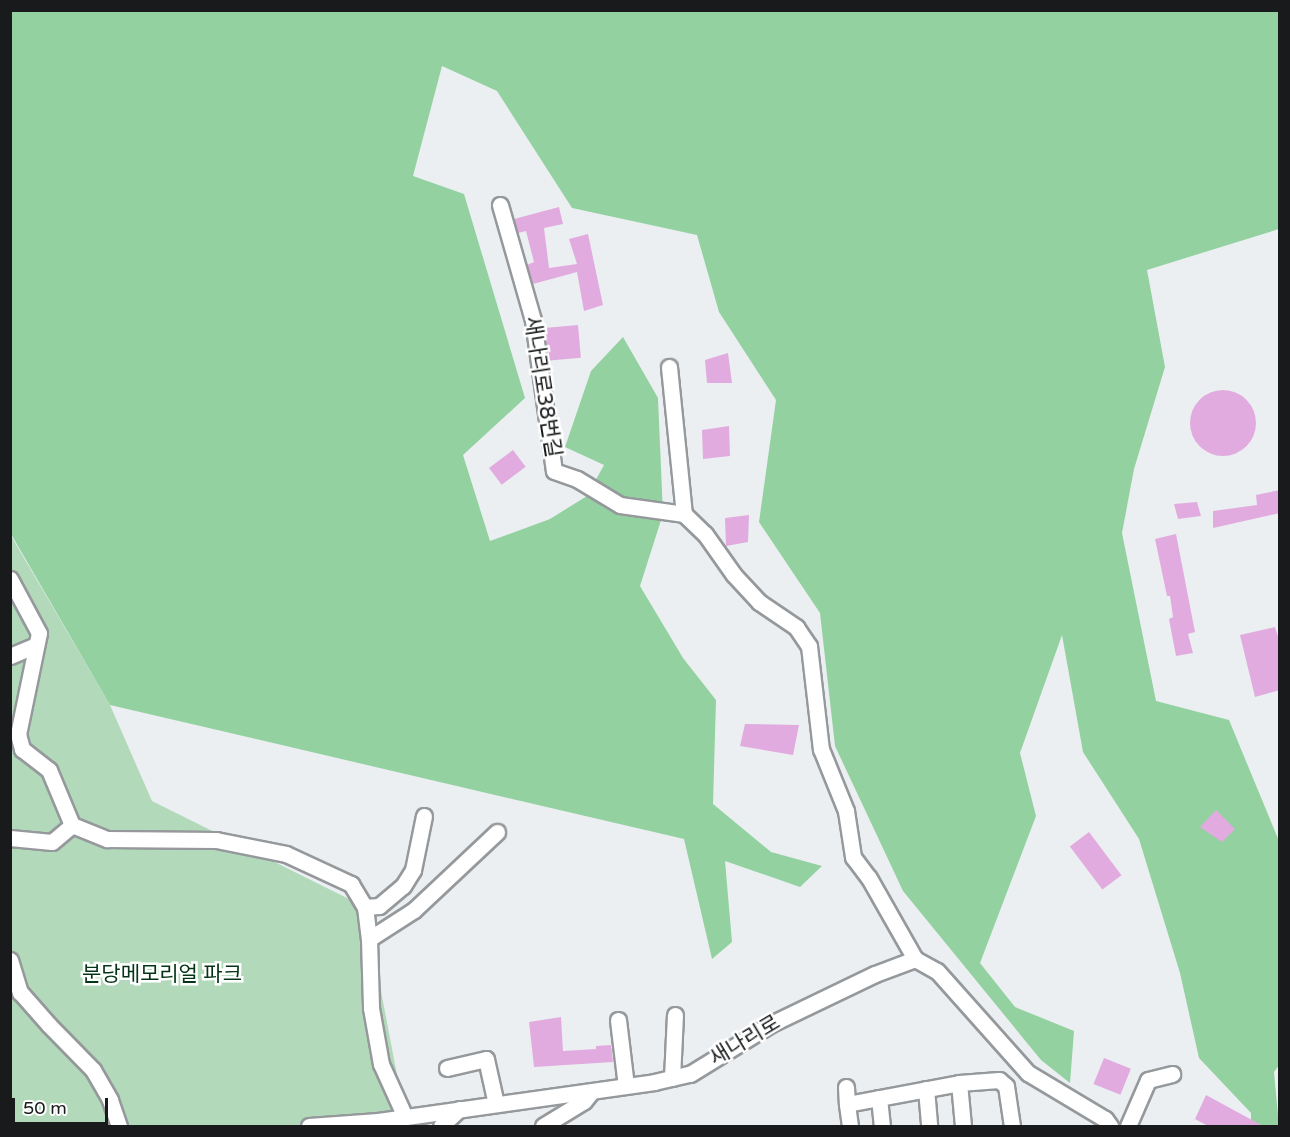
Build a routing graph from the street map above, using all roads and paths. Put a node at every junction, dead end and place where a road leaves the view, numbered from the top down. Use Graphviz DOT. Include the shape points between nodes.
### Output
graph roads {
  1 [pos="500,205"];
  2 [pos="669,367"];
  3 [pos="684,514"];
  4 [pos="10,579"];
  5 [pos="36,645"];
  6 [pos="10,656"];
  7 [pos="14,731"];
  8 [pos="424,816"];
  9 [pos="72,825"];
  10 [pos="497,832"];
  11 [pos="10,838"];
  12 [pos="365,907"];
  13 [pos="369,939"];
  14 [pos="915,959"];
  15 [pos="10,960"];
  16 [pos="675,1015"];
  17 [pos="618,1020"];
  18 [pos="447,1068"];
  19 [pos="1172,1074"];
  20 [pos="672,1078"];
  21 [pos="959,1083"];
  22 [pos="626,1086"];
  23 [pos="846,1087"];
  24 [pos="926,1089"];
  25 [pos="592,1090"];
  26 [pos="879,1098"];
  27 [pos="496,1104"];
  28 [pos="848,1104"];
  29 [pos="459,1109"];
  30 [pos="405,1117"];
  31 [pos="119,1126"];
  32 [pos="309,1126"];
  33 [pos="441,1126"];
  34 [pos="543,1126"];
  35 [pos="850,1126"];
  36 [pos="882,1126"];
  37 [pos="929,1126"];
  38 [pos="963,1126"];
  39 [pos="1012,1126"];
  40 [pos="1110,1126"];
  41 [pos="1128,1126"];
  1 -- 3 [label="street, 새나리로38번길" via="533,320 555,471 577,479 620,505"];
  2 -- 3 [label="street"];
  3 -- 14 [label="street" via="705,534 759,603 796,627 809,646 820,749 846,811 853,857"];
  4 -- 5 [label="street" via="39,633"];
  5 -- 6 [label="street"];
  5 -- 7 [label="street"];
  7 -- 9 [label="street" via="22,748 49,770"];
  8 -- 12 [label="street" via="413,870 403,886 379,906"];
  9 -- 11 [label="street" via="52,842"];
  9 -- 12 [label="street" via="107,839 216,840 286,854 351,884"];
  10 -- 13 [label="street" via="414,910"];
  12 -- 13 [label="street"];
  13 -- 30 [label="street" via="371,1008 381,1064"];
  14 -- 20 [label="street, 새나리로" via="874,974 771,1024 690,1074"];
  14 -- 40 [label="street" via="937,971 1028,1073 1105,1119"];
  15 -- 31 [label="street" via="20,992 93,1070"];
  16 -- 20 [label="street"];
  17 -- 22 [label="street"];
  18 -- 27 [label="street" via="486,1059"];
  19 -- 41 [label="street" via="1148,1080"];
  20 -- 22 [label="street, 새나리로"];
  21 -- 24 [label="street"];
  21 -- 38 [label="street"];
  21 -- 39 [label="street" via="999,1080 1006,1086"];
  22 -- 25 [label="street, 새나리로"];
  23 -- 28 [label="street"];
  24 -- 26 [label="street"];
  24 -- 37 [label="street"];
  25 -- 27 [label="street, 새나리로"];
  25 -- 34 [label="street" via="584,1101"];
  26 -- 28 [label="street"];
  26 -- 36 [label="street"];
  27 -- 29 [label="street, 새나리로"];
  28 -- 35 [label="street"];
  29 -- 30 [label="street, 새나리로"];
  29 -- 33 [label="street"];
  30 -- 32 [label="street, 새나리로"];
}
